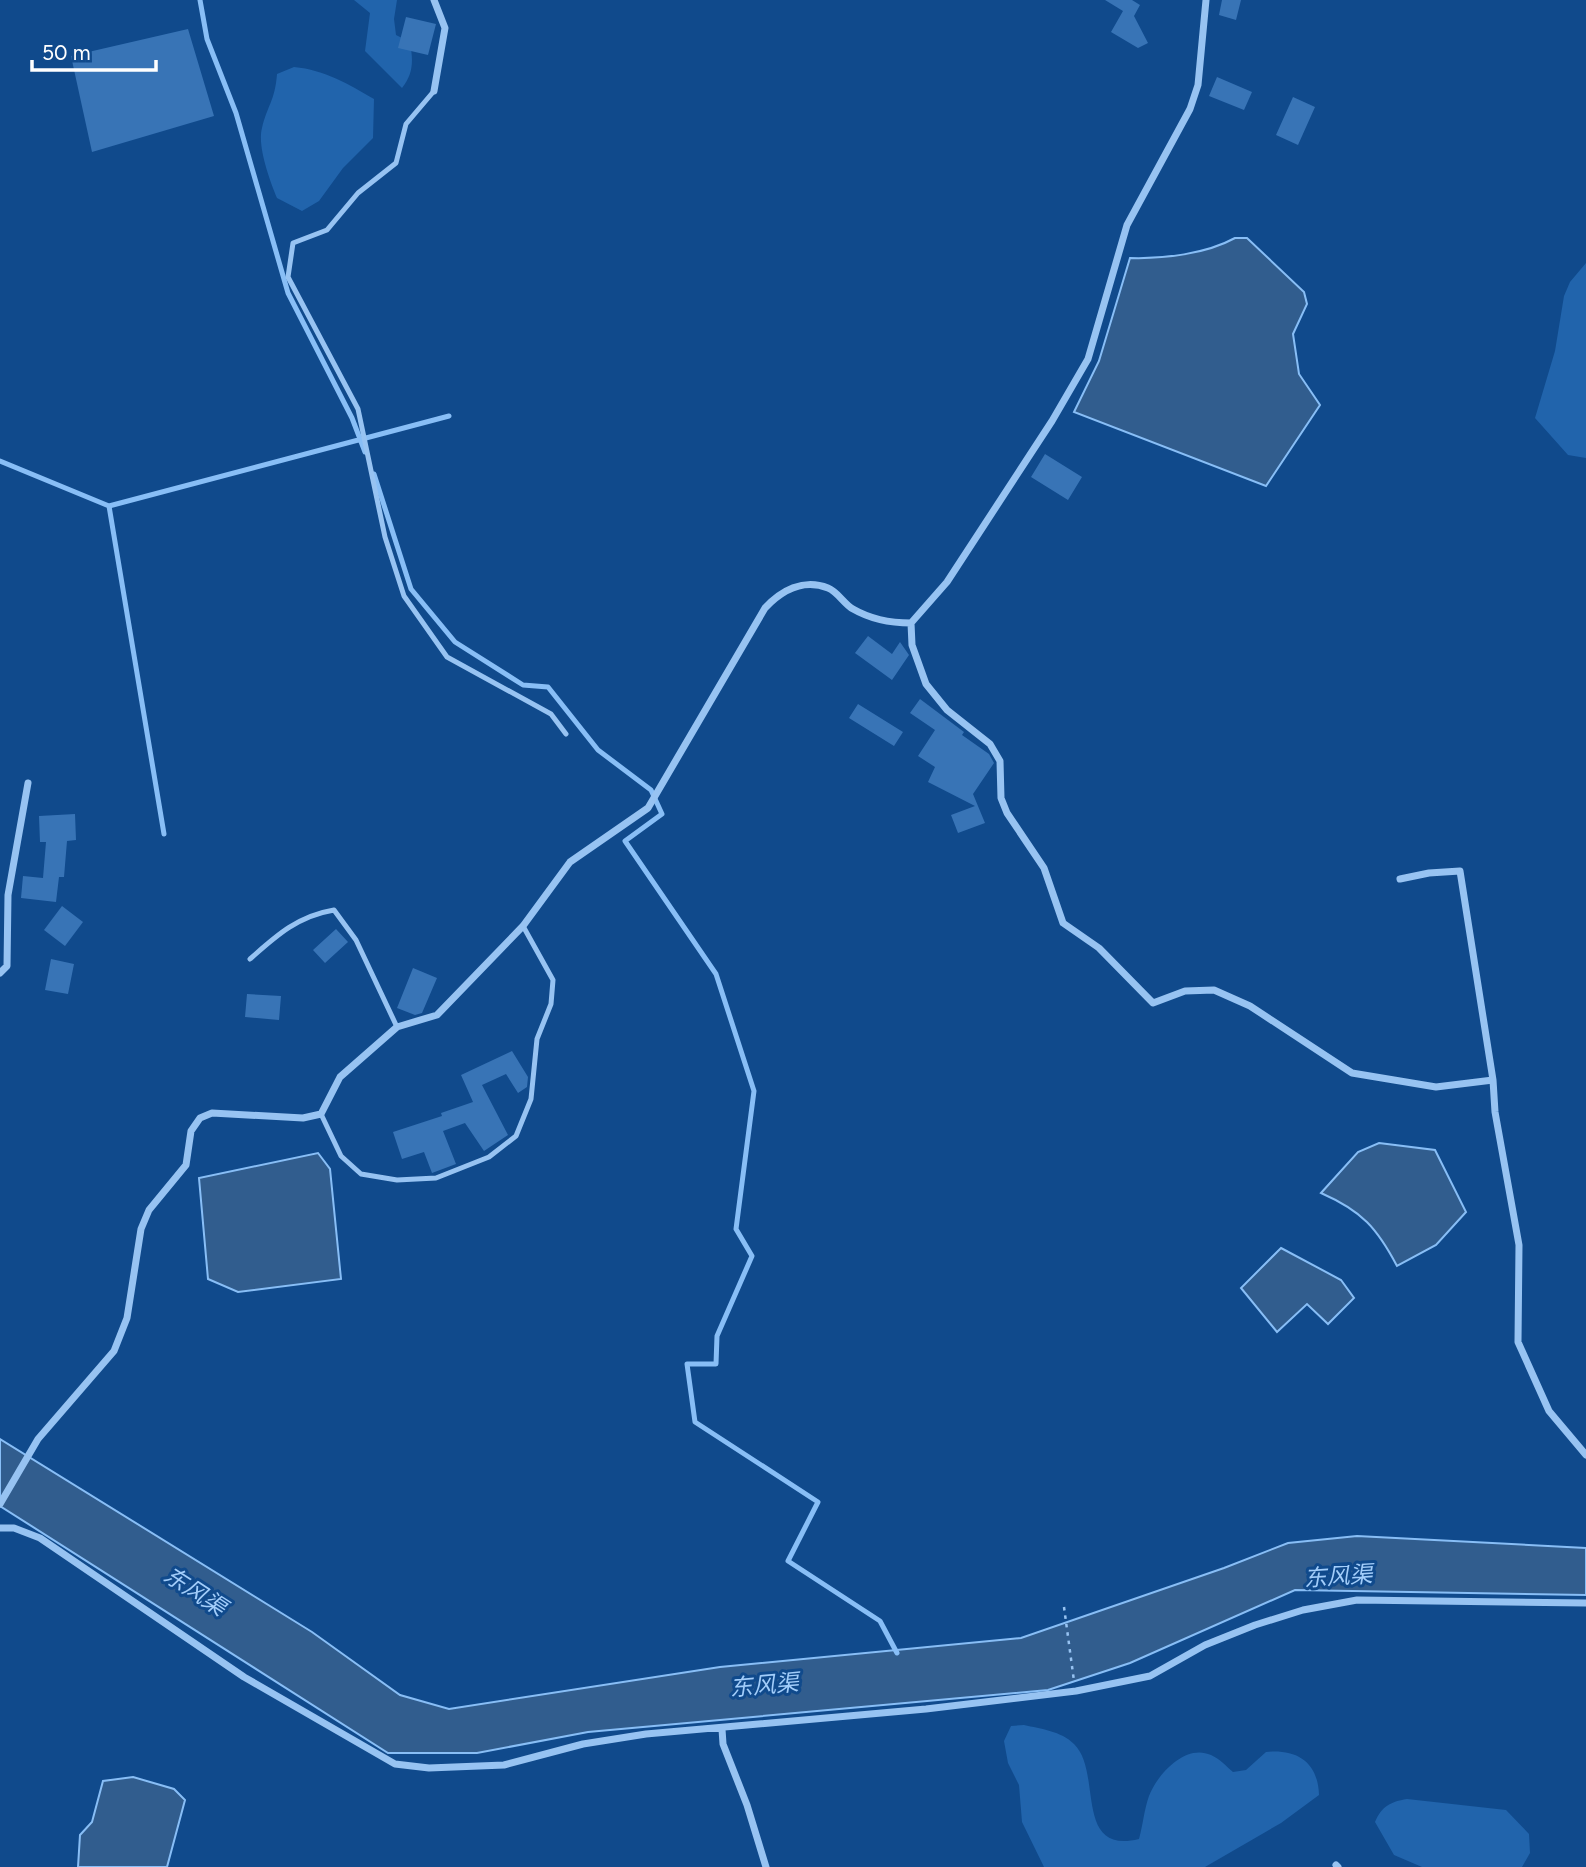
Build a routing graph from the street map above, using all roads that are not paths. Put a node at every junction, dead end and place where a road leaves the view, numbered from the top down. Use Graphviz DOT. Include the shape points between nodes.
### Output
graph roads {
  1 [pos="434,0"];
  2 [pos="1206,0"];
  3 [pos="434,91"];
  4 [pos="911,623"];
  5 [pos="566,734"];
  6 [pos="28,783"];
  7 [pos="1400,879"];
  8 [pos="523,926"];
  9 [pos="250,959"];
  10 [pos="0,973"];
  11 [pos="397,1027"];
  12 [pos="1493,1080"];
  13 [pos="321,1114"];
  14 [pos="1586,1455"];
  15 [pos="0,1504"];
  16 [pos="0,1528"];
  17 [pos="1586,1603"];
  18 [pos="722,1729"];
  19 [pos="766,1867"];
  1 -- 3 [label="street" via="445,28"];
  2 -- 4 [label="street" via="1198,85 1190,109 1127,225 1088,359 947,582"];
  3 -- 5 [label="lane" via="406,124 396,163 358,193 327,230 293,243 288,277 358,409 382,525 404,596 447,657 551,714"];
  4 -- 8 [label="street" via="884,622 853,609 829,588 807,585 781,592 765,608 651,803 570,862"];
  4 -- 12 [label="street" via="912,645 926,684 947,710 990,744 1000,761 1000,798 1044,868 1063,923 1099,948 1153,1003 1185,991 1214,990 1250,1006 1352,1073 1436,1087"];
  6 -- 10 [label="street" via="8,895 7,966"];
  7 -- 12 [label="street" via="1460,871"];
  8 -- 11 [label="street" via="437,1015"];
  8 -- 13 [label="lane" via="552,980 551,1004 537,1039 531,1099 516,1136 488,1157 436,1178 397,1180 361,1174 341,1156"];
  9 -- 11 [label="lane" via="286,927 311,914 334,910 356,940"];
  11 -- 13 [label="street" via="340,1077"];
  12 -- 14 [label="street" via="1519,1245 1518,1342 1549,1410"];
  13 -- 15 [label="street" via="303,1118 212,1113 200,1118 191,1131 186,1165 149,1210 141,1229 127,1318 114,1350 38,1439"];
  16 -- 18 [label="street" via="40,1538 244,1677 395,1764 464,1769 504,1765 596,1742"];
  17 -- 18 [label="street" via="1357,1600 1255,1625 1205,1645 1150,1676 1076,1691"];
  18 -- 19 [label="street" via="723,1744"];
}
